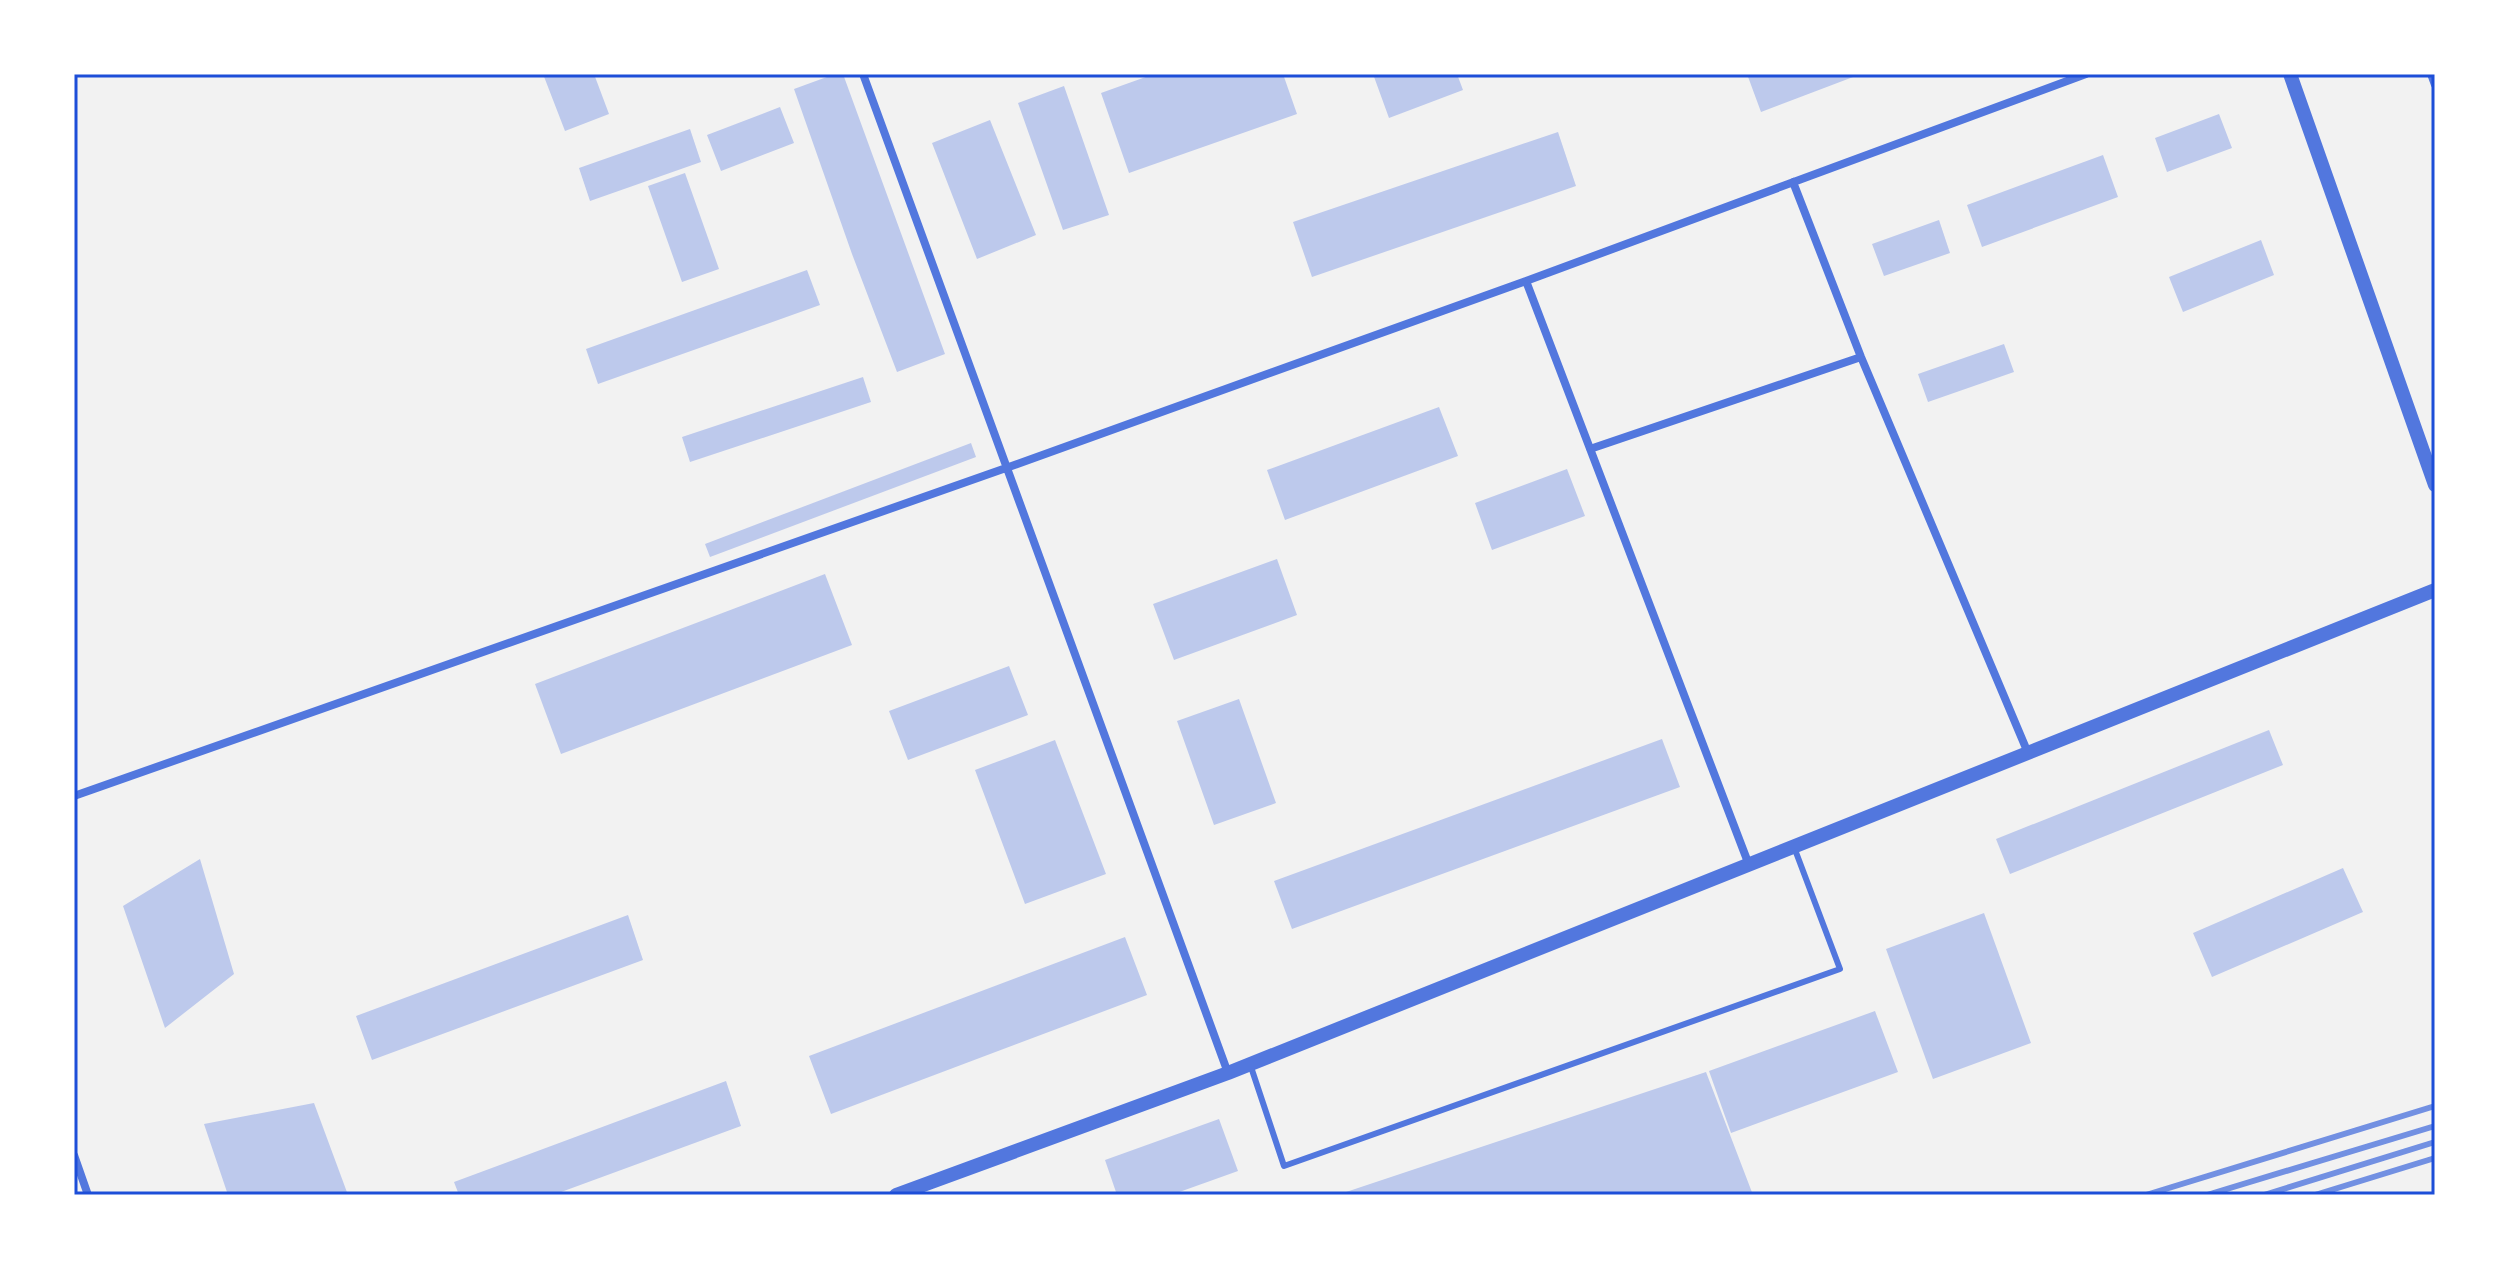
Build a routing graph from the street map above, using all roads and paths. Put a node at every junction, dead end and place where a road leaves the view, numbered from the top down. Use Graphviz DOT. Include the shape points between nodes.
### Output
graph roads {
  1 [pos="863,74"];
  2 [pos="2086,74"];
  3 [pos="2290,74"];
  4 [pos="2431,74"];
  5 [pos="2435,85"];
  6 [pos="1793,182"];
  7 [pos="1526,281"];
  8 [pos="1861,357"];
  9 [pos="1590,449"];
  10 [pos="1006,468"];
  11 [pos="2435,485"];
  12 [pos="2435,590"];
  13 [pos="2028,753"];
  14 [pos="74,796"];
  15 [pos="1794,847"];
  16 [pos="1749,865"];
  17 [pos="1250,1064"];
  18 [pos="1228,1073"];
  19 [pos="74,1155"];
  20 [pos="88,1195"];
  21 [pos="896,1195"];
  1 -- 10 [label="street"];
  2 -- 6 [label="street"];
  3 -- 11 [label="street"];
  4 -- 5 [label="street"];
  6 -- 7 [label="street"];
  6 -- 8 [label="street"];
  7 -- 9 [label="street"];
  7 -- 10 [label="street"];
  8 -- 9 [label="street"];
  8 -- 13 [label="street"];
  9 -- 16 [label="street"];
  10 -- 14 [label="street"];
  10 -- 18 [label="street"];
  12 -- 13 [label="street"];
  13 -- 15 [label="street"];
  15 -- 16 [label="street"];
  15 -- 17 [label="lane" via="1840,969 1284,1166"];
  16 -- 17 [label="street"];
  17 -- 18 [label="street"];
  18 -- 21 [label="street"];
  19 -- 20 [label="street"];
}
